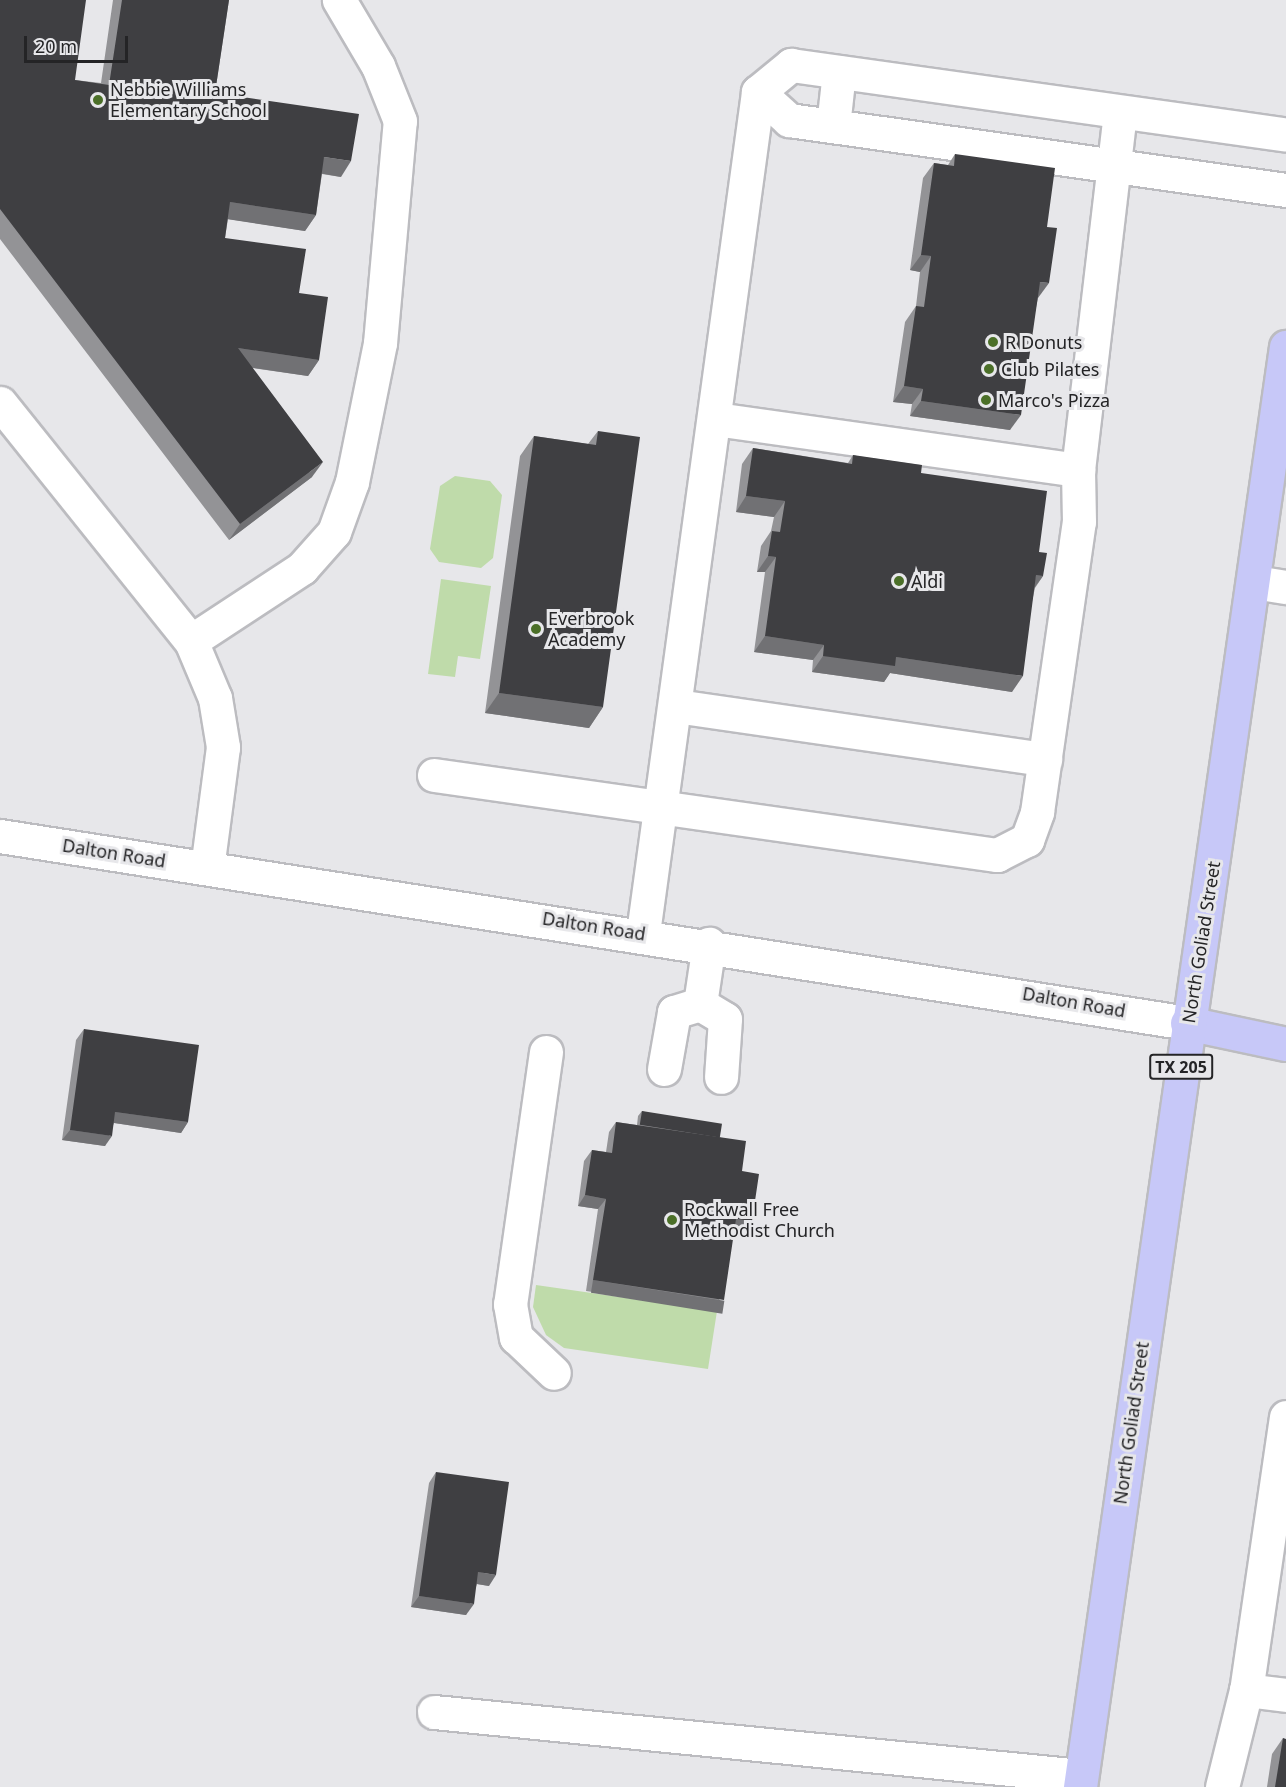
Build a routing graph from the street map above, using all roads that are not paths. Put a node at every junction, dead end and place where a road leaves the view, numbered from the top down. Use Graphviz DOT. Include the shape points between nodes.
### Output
graph roads {
  1 [pos="339,0"];
  2 [pos="839,72"];
  3 [pos="759,92"];
  4 [pos="1120,112"];
  5 [pos="833,126"];
  6 [pos="1286,135"];
  7 [pos="1115,166"];
  8 [pos="1286,190"];
  9 [pos="1286,347"];
  10 [pos="0,403"];
  11 [pos="716,419"];
  12 [pos="1078,470"];
  13 [pos="1254,582"];
  14 [pos="1286,587"];
  15 [pos="191,641"];
  16 [pos="676,706"];
  17 [pos="1045,759"];
  18 [pos="434,775"];
  19 [pos="662,807"];
  20 [pos="0,836"];
  21 [pos="207,868"];
  22 [pos="643,933"];
  23 [pos="709,944"];
  24 [pos="700,1004"];
  25 [pos="1187,1023"];
  26 [pos="1286,1044"];
  27 [pos="546,1052"];
  28 [pos="664,1069"];
  29 [pos="721,1077"];
  30 [pos="554,1373"];
  31 [pos="1286,1417"];
  32 [pos="1281,1490"];
  33 [pos="1274,1586"];
  34 [pos="1246,1690"];
  35 [pos="1286,1695"];
  36 [pos="435,1712"];
  37 [pos="1080,1781"];
  38 [pos="1222,1787"];
  1 -- 15 [label="street" via="378,66 400,121 380,343 352,482 334,532 302,568"];
  2 -- 3 [label="street" via="791,65"];
  2 -- 4 [label="street"];
  2 -- 5 [label="street"];
  3 -- 5 [label="street" via="789,120"];
  3 -- 11 [label="street"];
  4 -- 6 [label="street"];
  4 -- 7 [label="street"];
  5 -- 7 [label="street"];
  7 -- 8 [label="street"];
  7 -- 12 [label="street"];
  9 -- 13 [label="main road, North Goliad Street / TX 205"];
  10 -- 15 [label="street"];
  11 -- 12 [label="street"];
  11 -- 16 [label="street"];
  12 -- 17 [label="street" via="1079,522"];
  13 -- 14 [label="street"];
  13 -- 25 [label="main road, North Goliad Street / TX 205"];
  15 -- 21 [label="street" via="215,698 223,747"];
  16 -- 17 [label="street"];
  16 -- 19 [label="street"];
  17 -- 19 [label="street" via="1027,840 998,855"];
  18 -- 19 [label="street"];
  19 -- 22 [label="street"];
  20 -- 21 [label="street, Dalton Road"];
  21 -- 22 [label="street, Dalton Road"];
  22 -- 23 [label="street, Dalton Road"];
  23 -- 24 [label="street"];
  23 -- 25 [label="street, Dalton Road"];
  24 -- 28 [label="street" via="674,1012"];
  24 -- 29 [label="street" via="725,1019"];
  25 -- 26 [label="main road"];
  25 -- 37 [label="main road, North Goliad Street / TX 205"];
  27 -- 30 [label="street" via="510,1304 516,1337"];
  31 -- 32 [label="street"];
  32 -- 33 [label="street"];
  33 -- 34 [label="street"];
  34 -- 35 [label="street"];
  34 -- 38 [label="street"];
  36 -- 37 [label="street"];
}
